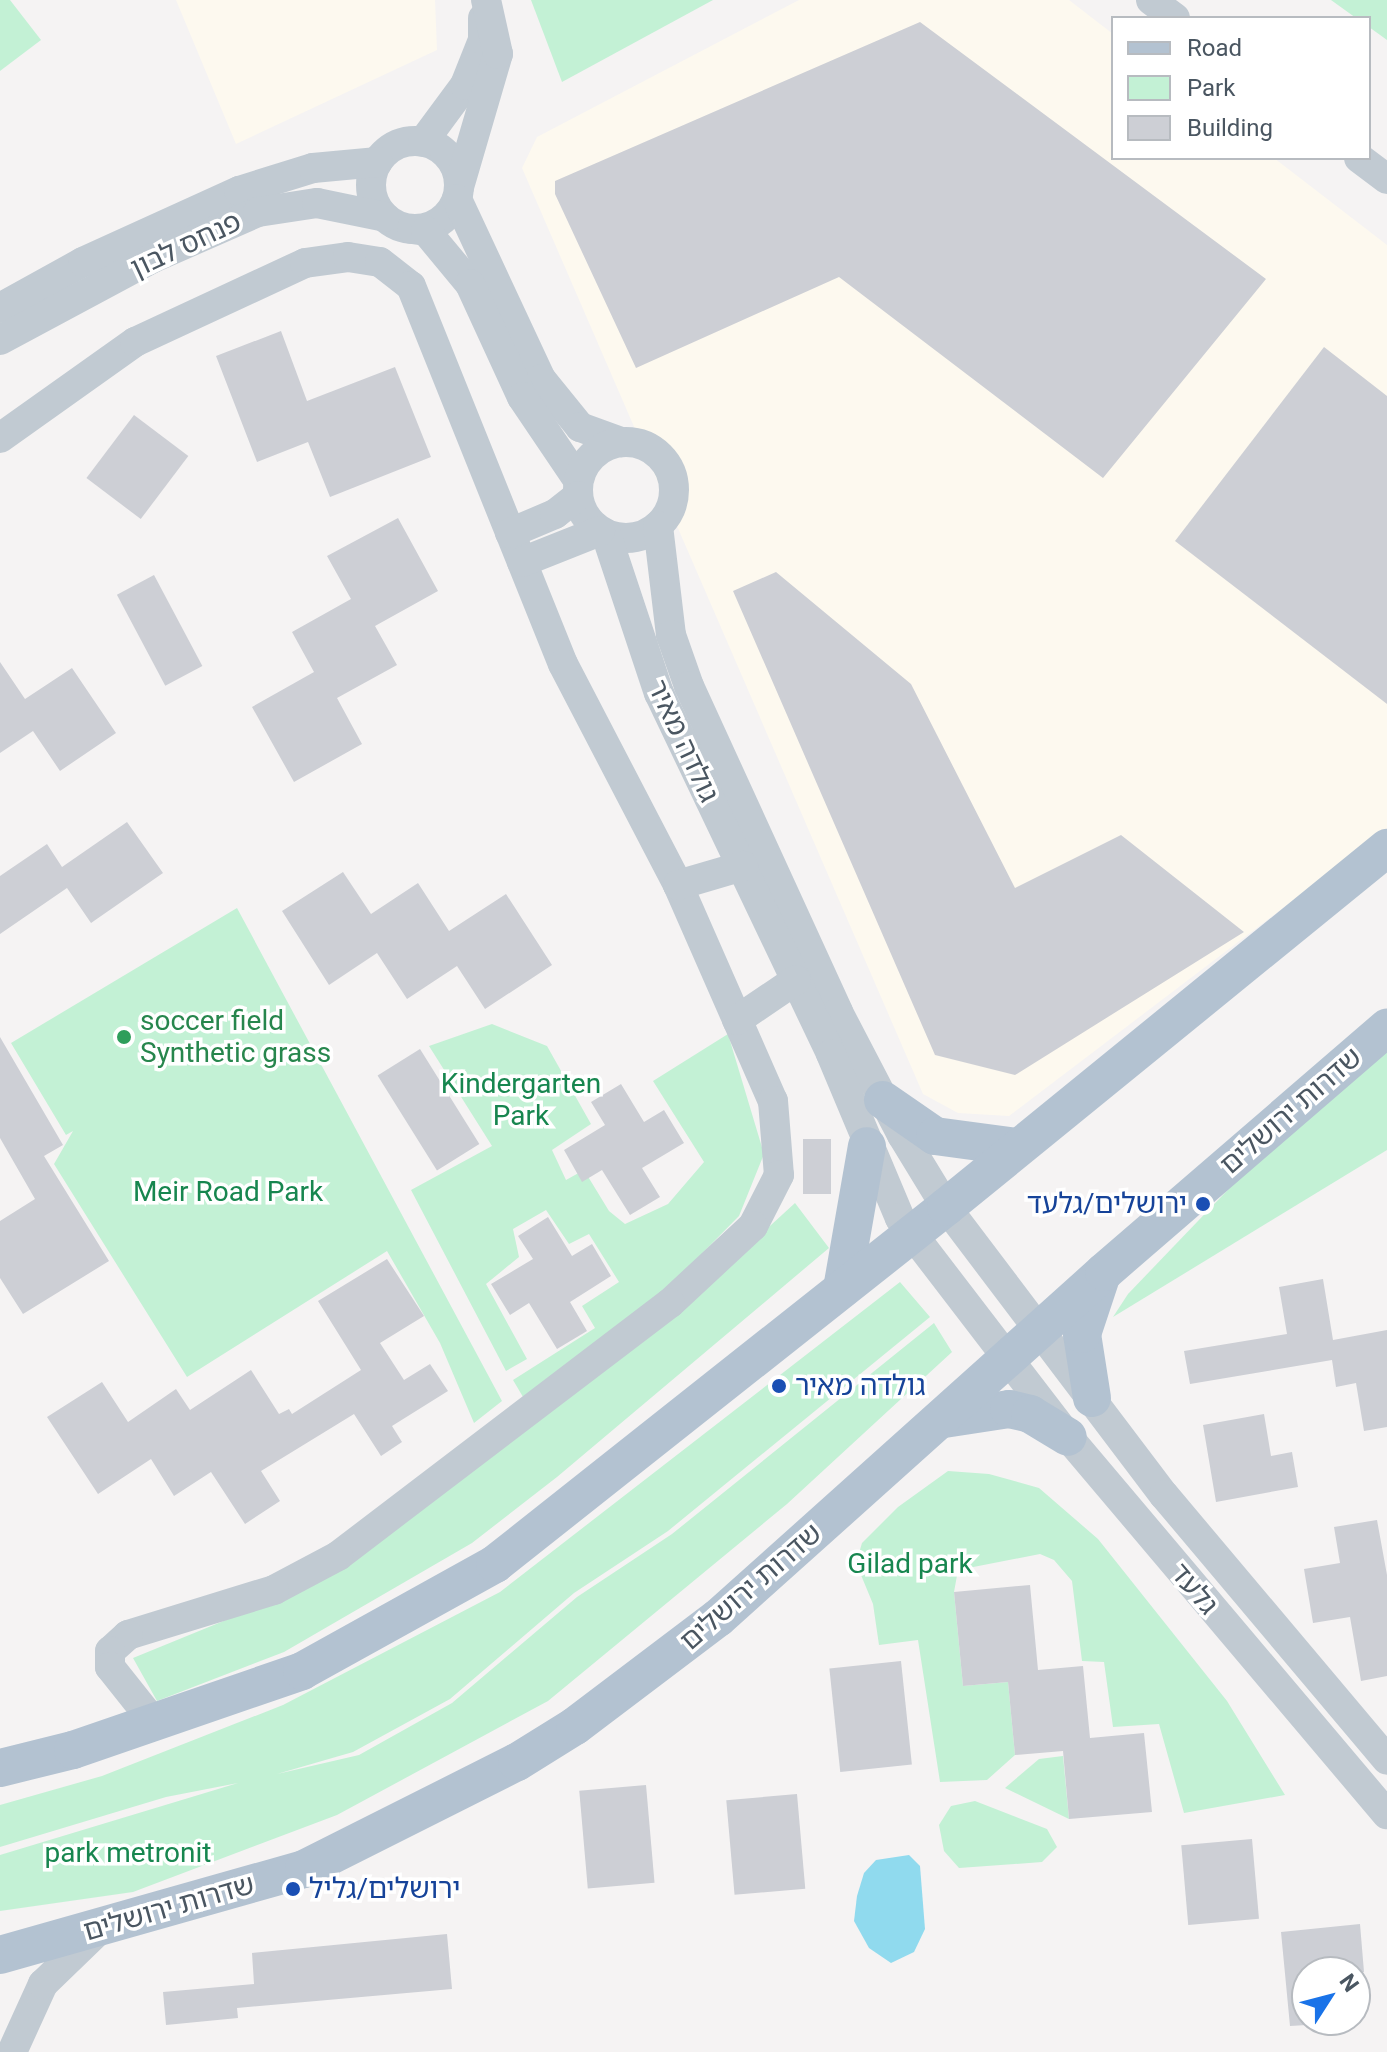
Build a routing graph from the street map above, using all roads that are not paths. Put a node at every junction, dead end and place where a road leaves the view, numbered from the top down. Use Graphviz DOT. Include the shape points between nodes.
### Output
graph roads {
  1 [pos="485,0"];
  2 [pos="1151,0"];
  3 [pos="1172,16"];
  4 [pos="423,142"];
  5 [pos="1362,160"];
  6 [pos="378,162"];
  7 [pos="1387,179"];
  8 [pos="458,193"];
  9 [pos="398,223"];
  10 [pos="0,308"];
  11 [pos="0,340"];
  12 [pos="0,438"];
  13 [pos="621,442"];
  14 [pos="578,488"];
  15 [pos="658,526"];
  16 [pos="603,532"];
  17 [pos="510,533"];
  18 [pos="522,562"];
  19 [pos="1387,848"];
  20 [pos="743,866"];
  21 [pos="678,885"];
  22 [pos="796,980"];
  23 [pos="737,1020"];
  24 [pos="1387,1028"];
  25 [pos="883,1100"];
  26 [pos="867,1146"];
  27 [pos="1016,1147"];
  28 [pos="946,1207"];
  29 [pos="911,1233"];
  30 [pos="1104,1272"];
  31 [pos="842,1289"];
  32 [pos="1039,1329"];
  33 [pos="1007,1359"];
  34 [pos="1092,1398"];
  35 [pos="937,1421"];
  36 [pos="1068,1437"];
  37 [pos="153,1721"];
  38 [pos="73,1750"];
  39 [pos="1387,1760"];
  40 [pos="0,1768"];
  41 [pos="0,1787"];
  42 [pos="1387,1814"];
  43 [pos="102,1927"];
  44 [pos="0,1955"];
  45 [pos="0,2026"];
  46 [pos="3,2052"];
  47 [pos="12,2052"];
  1 -- 4 [label="street" via="483,40 465,85"];
  1 -- 8 [label="street" via="498,54"];
  2 -- 3 [label="street"];
  4 -- 6 [label="street" via="398,144"];
  4 -- 8 [label="street" via="445,153"];
  5 -- 7 [label="street"];
  6 -- 9 [label="street" via="371,191"];
  6 -- 10 [label="street, פנחס לבון" via="301,171 239,191 83,262"];
  8 -- 9 [label="street" via="444,218"];
  8 -- 13 [label="street" via="541,379 580,427"];
  9 -- 11 [label="street, פנחס לבון" via="317,203 258,212 153,258"];
  9 -- 14 [label="street" via="426,231 470,284 522,397"];
  12 -- 17 [label="street" via="135,342 170,324 305,263 348,257 380,262 411,286"];
  13 -- 14 [label="street" via="595,452"];
  13 -- 15 [label="street" via="648,447 673,478 672,505"];
  14 -- 16 [label="street" via="583,512"];
  14 -- 17 [label="street" via="567,508"];
  15 -- 16 [label="street" via="635,538"];
  15 -- 25 [label="street, גולדה מאיר" via="671,635 689,686"];
  16 -- 18 [label="street"];
  16 -- 20 [label="street, גולדה מאיר" via="659,693"];
  17 -- 18 [label="street"];
  18 -- 21 [label="street" via="563,664"];
  19 -- 27 [label="main road"];
  20 -- 21 [label="street"];
  20 -- 22 [label="street, גולדה מאיר"];
  21 -- 23 [label="street"];
  22 -- 23 [label="street"];
  22 -- 26 [label="street, גולדה מאיר"];
  23 -- 37 [label="street" via="773,1101 779,1175 753,1226 585,1372 338,1556 274,1590 128,1635 110,1651 110,1667"];
  24 -- 30 [label="main road, שדרות ירושלים"];
  25 -- 27 [label="main road" via="935,1136"];
  25 -- 28 [label="street, גולדה מאיר"];
  26 -- 29 [label="street, גולדה מאיר"];
  26 -- 31 [label="main road"];
  27 -- 28 [label="main road"];
  28 -- 29 [label="main road"];
  28 -- 32 [label="street, גולדה מאיר"];
  29 -- 31 [label="main road"];
  29 -- 33 [label="street, גולדה מאיר"];
  30 -- 32 [label="main road, שדרות ירושלים"];
  30 -- 34 [label="main road" via="1082,1334"];
  31 -- 37 [label="main road" via="495,1564 302,1671"];
  32 -- 33 [label="main road, שדרות ירושלים"];
  32 -- 34 [label="street, גלעד"];
  33 -- 35 [label="main road, שדרות ירושלים"];
  33 -- 36 [label="street, גלעד"];
  34 -- 39 [label="street, גלעד" via="1218,1562"];
  35 -- 36 [label="main road" via="969,1411 1009,1409 1030,1414"];
  35 -- 43 [label="main road, שדרות ירושלים" via="718,1618 631,1687 517,1762 304,1869"];
  36 -- 42 [label="street, גלעד"];
  37 -- 38 [label="main road"];
  38 -- 40 [label="main road"];
  38 -- 41 [label="street"];
  43 -- 44 [label="main road, שדרות ירושלים"];
  43 -- 47 [label="street" via="43,1984"];
  45 -- 46 [label="street"];
}
